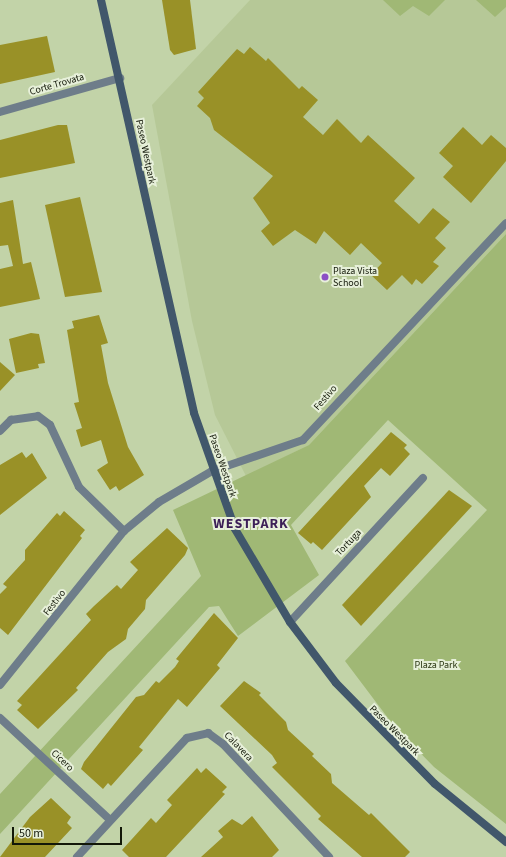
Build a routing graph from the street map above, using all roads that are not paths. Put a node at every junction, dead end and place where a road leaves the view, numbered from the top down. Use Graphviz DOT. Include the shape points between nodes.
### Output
graph roads {
  1 [pos="101,0"];
  2 [pos="120,78"];
  3 [pos="0,112"];
  4 [pos="506,223"];
  5 [pos="0,431"];
  6 [pos="212,471"];
  7 [pos="423,478"];
  8 [pos="124,532"];
  9 [pos="290,622"];
  10 [pos="0,685"];
  11 [pos="0,718"];
  12 [pos="110,820"];
  13 [pos="506,842"];
  14 [pos="77,857"];
  15 [pos="329,857"];
  1 -- 2 [label="street, Paseo Westpark"];
  2 -- 3 [label="street, Corte Trovata"];
  2 -- 6 [label="street, Paseo Westpark" via="185,377"];
  4 -- 6 [label="street, Festivo" via="395,338 303,440"];
  5 -- 8 [label="street" via="11,420 38,416 50,426 79,487"];
  6 -- 8 [label="street, Festivo" via="158,502"];
  6 -- 9 [label="street, Paseo Westpark" via="247,552"];
  7 -- 9 [label="street, Tortuga"];
  8 -- 10 [label="street, Festivo"];
  9 -- 13 [label="street, Paseo Westpark" via="373,725 435,784"];
  11 -- 12 [label="street, Cicero"];
  12 -- 14 [label="street, Calavera"];
  12 -- 15 [label="street, Calavera" via="186,738 208,733 223,744"];
}
